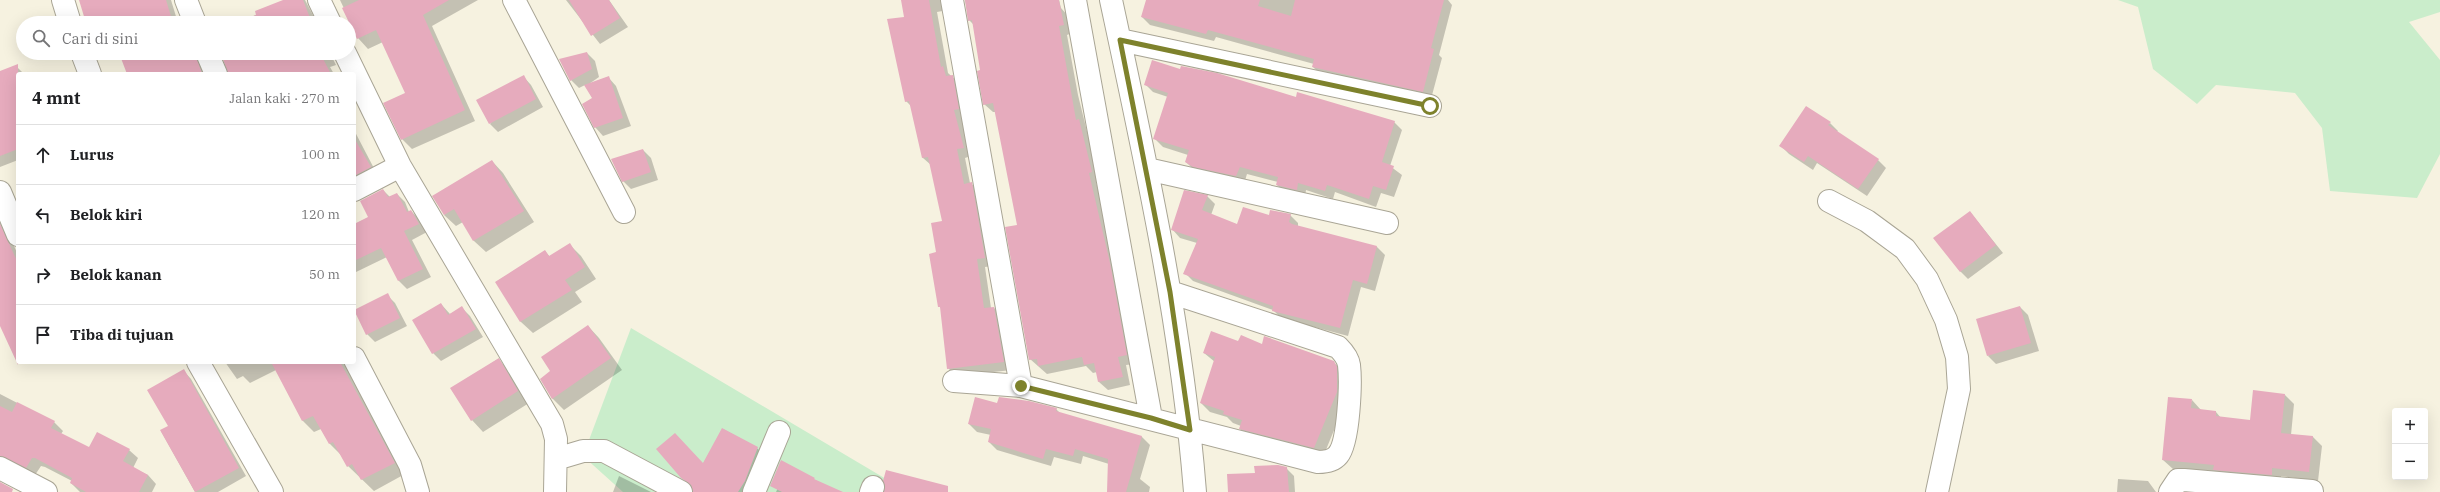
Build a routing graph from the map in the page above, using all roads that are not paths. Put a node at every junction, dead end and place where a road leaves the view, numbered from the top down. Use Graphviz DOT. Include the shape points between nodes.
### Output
graph roads {
  1 [pos="63,0"];
  2 [pos="186,0"];
  3 [pos="319,0"];
  4 [pos="514,0"];
  5 [pos="952,0"];
  6 [pos="1075,0"];
  7 [pos="1111,0"];
  8 [pos="68,16"];
  9 [pos="192,16"];
  10 [pos="327,16"];
  11 [pos="1120,40"];
  12 [pos="85,60"];
  13 [pos="210,60"];
  14 [pos="348,60"];
  15 [pos="89,72"];
  16 [pos="215,72"];
  17 [pos="354,72"];
  18 [pos="356,76"];
  19 [pos="1430,106"];
  20 [pos="400,166"];
  21 [pos="1147,169"];
  22 [pos="356,189"];
  23 [pos="0,192"];
  24 [pos="1829,201"];
  25 [pos="624,212"];
  26 [pos="1387,223"];
  27 [pos="16,230"];
  28 [pos="1170,292"];
  29 [pos="356,362"];
  30 [pos="199,364"];
  31 [pos="954,380"];
  32 [pos="1021,386"];
  33 [pos="1169,423"];
  34 [pos="779,432"];
  35 [pos="556,459"];
  36 [pos="0,468"];
  37 [pos="2312,491"];
  38 [pos="46,492"];
  39 [pos="272,492"];
  40 [pos="418,492"];
  41 [pos="555,492"];
  42 [pos="681,492"];
  43 [pos="754,492"];
  44 [pos="1195,492"];
  45 [pos="1937,492"];
  46 [pos="2170,492"];
  1 -- 8 [label="street"];
  2 -- 9 [label="street"];
  3 -- 10 [label="street"];
  4 -- 25 [label="street"];
  5 -- 32 [label="street"];
  6 -- 33 [label="street"];
  7 -- 11 [label="street"];
  11 -- 19 [label="street"];
  11 -- 21 [label="street"];
  12 -- 15 [label="street"];
  13 -- 16 [label="street"];
  14 -- 17 [label="street"];
  18 -- 20 [label="street"];
  20 -- 22 [label="street"];
  20 -- 35 [label="street" via="552,424 556,439"];
  21 -- 26 [label="street"];
  21 -- 28 [label="street"];
  23 -- 27 [label="street"];
  24 -- 45 [label="street" via="1867,221 1905,248 1927,279 1946,320 1957,357 1959,389"];
  28 -- 33 [label="street"];
  28 -- 33 [label="street" via="1338,347 1349,364 1349,391 1343,446 1333,459 1318,462"];
  29 -- 40 [label="street" via="410,465"];
  30 -- 39 [label="street"];
  31 -- 32 [label="street"];
  32 -- 33 [label="street"];
  33 -- 44 [label="street"];
  34 -- 43 [label="street"];
  35 -- 41 [label="street"];
  35 -- 42 [label="street" via="583,451 604,451"];
  36 -- 38 [label="street"];
  37 -- 46 [label="street" via="2178,480"];
}
